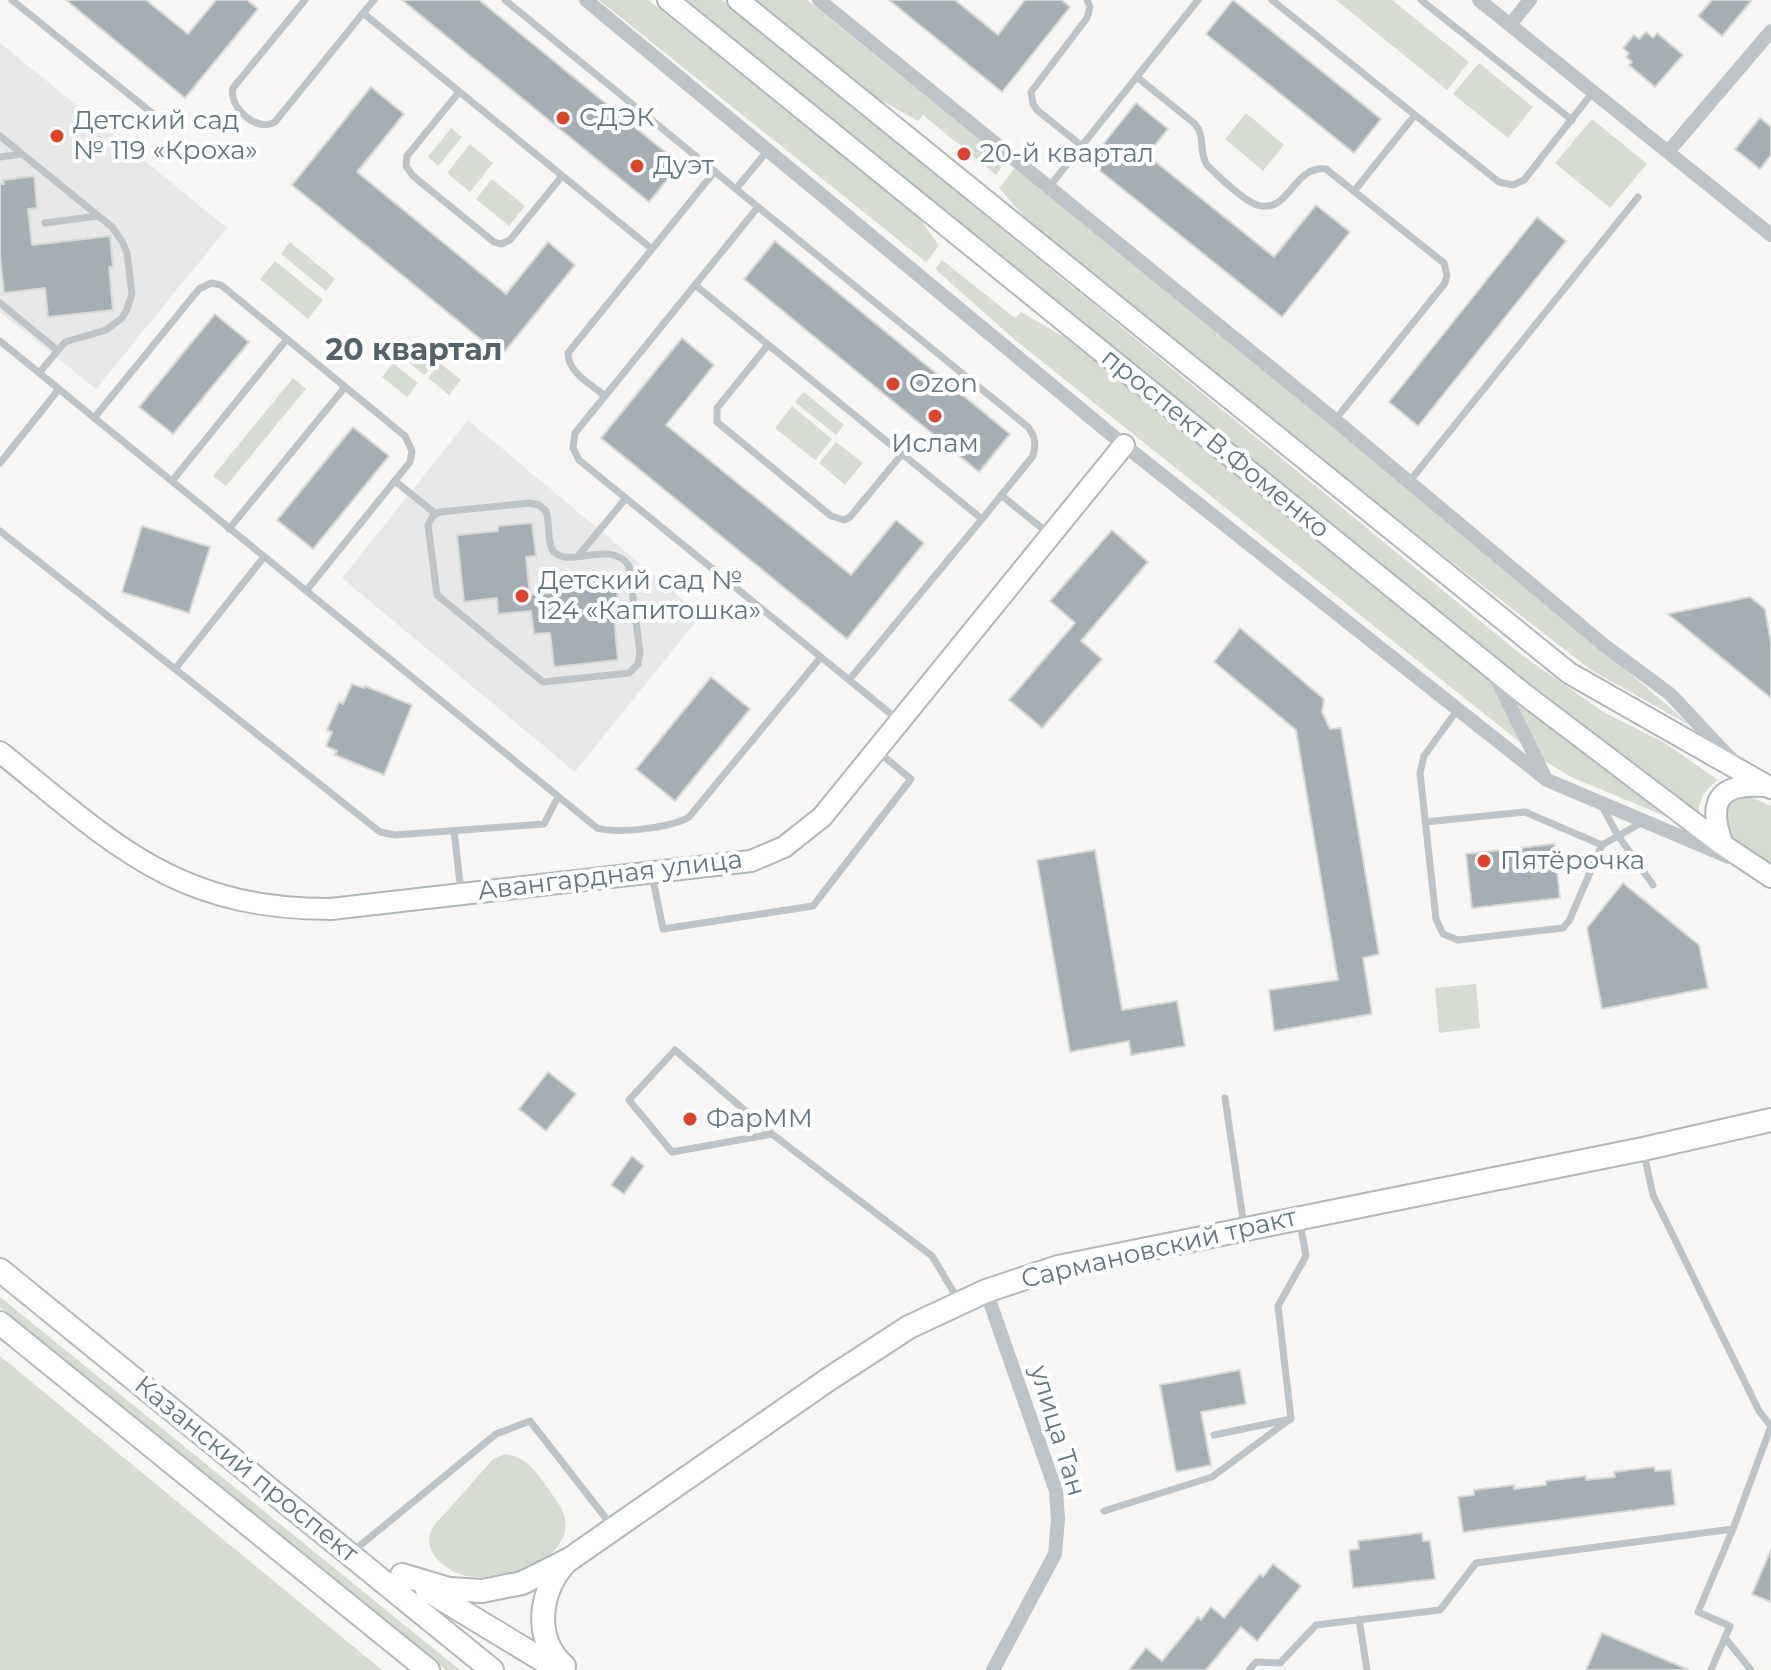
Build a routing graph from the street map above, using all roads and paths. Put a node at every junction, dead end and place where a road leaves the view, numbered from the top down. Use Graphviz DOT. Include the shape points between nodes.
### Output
graph roads {
  1 [pos="12,0"];
  2 [pos="305,0"];
  3 [pos="374,0"];
  4 [pos="505,0"];
  5 [pos="586,0"];
  6 [pos="668,0"];
  7 [pos="738,0"];
  8 [pos="819,0"];
  9 [pos="1087,0"];
  10 [pos="1198,0"];
  11 [pos="1272,0"];
  12 [pos="1421,0"];
  13 [pos="1479,0"];
  14 [pos="1530,0"];
  15 [pos="363,13"];
  16 [pos="1510,25"];
  17 [pos="1771,31"];
  18 [pos="1137,77"];
  19 [pos="459,92"];
  20 [pos="1593,92"];
  21 [pos="1415,115"];
  22 [pos="1572,120"];
  23 [pos="168,126"];
  24 [pos="0,136"];
  25 [pos="1082,146"];
  26 [pos="768,150"];
  27 [pos="1668,152"];
  28 [pos="22,154"];
  29 [pos="0,157"];
  30 [pos="715,171"];
  31 [pos="562,176"];
  32 [pos="1049,187"];
  33 [pos="736,189"];
  34 [pos="1355,190"];
  35 [pos="1638,197"];
  36 [pos="758,207"];
  37 [pos="98,216"];
  38 [pos="45,223"];
  39 [pos="1771,235"];
  40 [pos="652,249"];
  41 [pos="695,285"];
  42 [pos="0,303"];
  43 [pos="287,339"];
  44 [pos="0,341"];
  45 [pos="768,345"];
  46 [pos="57,350"];
  47 [pos="39,373"];
  48 [pos="345,387"];
  49 [pos="59,389"];
  50 [pos="605,396"];
  51 [pos="94,418"];
  52 [pos="1335,420"];
  53 [pos="1124,445"];
  54 [pos="902,454"];
  55 [pos="0,463"];
  56 [pos="172,481"];
  57 [pos="395,481"];
  58 [pos="1409,482"];
  59 [pos="1001,495"];
  60 [pos="626,498"];
  61 [pos="436,514"];
  62 [pos="982,519"];
  63 [pos="229,529"];
  64 [pos="0,531"];
  65 [pos="1050,536"];
  66 [pos="578,556"];
  67 [pos="264,557"];
  68 [pos="306,591"];
  69 [pos="821,657"];
  70 [pos="1491,668"];
  71 [pos="175,669"];
  72 [pos="849,680"];
  73 [pos="1458,709"];
  74 [pos="899,721"];
  75 [pos="876,750"];
  76 [pos="0,752"];
  77 [pos="1741,770"];
  78 [pos="1547,780"];
  79 [pos="1770,788"];
  80 [pos="558,797"];
  81 [pos="1601,804"];
  82 [pos="1425,822"];
  83 [pos="1643,822"];
  84 [pos="454,831"];
  85 [pos="1617,834"];
  86 [pos="1602,845"];
  87 [pos="1723,845"];
  88 [pos="651,873"];
  89 [pos="1767,874"];
  90 [pos="1653,885"];
  91 [pos="461,894"];
  92 [pos="1225,1098"];
  93 [pos="1771,1120"];
  94 [pos="772,1134"];
  95 [pos="1643,1149"];
  96 [pos="1299,1217"];
  97 [pos="1245,1228"];
  98 [pos="0,1270"];
  99 [pos="986,1291"];
  100 [pos="960,1303"];
  101 [pos="0,1323"];
  102 [pos="1291,1419"];
  103 [pos="1771,1426"];
  104 [pos="1214,1435"];
  105 [pos="292,1509"];
  106 [pos="1104,1511"];
  107 [pos="614,1528"];
  108 [pos="1733,1529"];
  109 [pos="357,1548"];
  110 [pos="570,1559"];
  111 [pos="402,1575"];
  112 [pos="1359,1619"];
  113 [pos="1725,1638"];
  114 [pos="428,1670"];
  115 [pos="492,1670"];
  116 [pos="559,1670"];
  117 [pos="568,1670"];
  118 [pos="993,1670"];
  119 [pos="1249,1670"];
  120 [pos="1367,1670"];
  121 [pos="1711,1670"];
  122 [pos="1751,1670"];
  1 -- 23 [label="lane"];
  2 -- 15 [label="lane" via="233,88 235,106 258,125 275,122"];
  3 -- 15 [label="lane"];
  4 -- 30 [label="lane"];
  5 -- 26 [label="street"];
  6 -- 70 [label="main road, проспект В.Фоменко"];
  7 -- 77 [label="main road, проспект В.Фоменко" via="1569,673"];
  8 -- 32 [label="street"];
  9 -- 25 [label="lane" via="1087,18 1031,92 1037,110"];
  10 -- 18 [label="lane"];
  11 -- 21 [label="lane"];
  12 -- 22 [label="lane"];
  13 -- 16 [label="street"];
  14 -- 16 [label="street"];
  15 -- 19 [label="lane"];
  16 -- 20 [label="street"];
  17 -- 27 [label="street"];
  18 -- 25 [label="lane"];
  18 -- 34 [label="lane" via="1195,124 1207,165 1254,204 1282,200 1312,169 1333,172"];
  19 -- 31 [label="lane"];
  19 -- 31 [label="lane" via="407,156 413,176 501,244 510,240"];
  20 -- 22 [label="lane"];
  20 -- 27 [label="street"];
  21 -- 22 [label="lane" via="1506,185 1524,180"];
  21 -- 34 [label="lane"];
  24 -- 28 [label="lane"];
  25 -- 32 [label="lane"];
  26 -- 33 [label="lane"];
  26 -- 53 [label="street"];
  27 -- 39 [label="street"];
  28 -- 29 [label="lane"];
  28 -- 37 [label="lane"];
  30 -- 33 [label="lane"];
  30 -- 40 [label="lane"];
  31 -- 40 [label="lane"];
  32 -- 52 [label="street"];
  33 -- 36 [label="lane"];
  34 -- 52 [label="lane" via="1440,258 1447,275"];
  35 -- 58 [label="lane"];
  36 -- 41 [label="lane"];
  36 -- 59 [label="lane" via="1028,427 1036,444 1033,456"];
  37 -- 38 [label="lane"];
  37 -- 46 [label="lane" via="116,232 127,253 130,302 106,330 70,339"];
  40 -- 50 [label="lane" via="568,353 572,369"];
  41 -- 45 [label="lane"];
  41 -- 50 [label="lane"];
  42 -- 46 [label="lane"];
  43 -- 48 [label="lane"];
  43 -- 51 [label="lane" via="221,285 204,285"];
  43 -- 56 [label="lane"];
  44 -- 47 [label="lane"];
  45 -- 54 [label="lane"];
  45 -- 54 [label="lane" via="717,408 717,422 831,516 850,517"];
  46 -- 47 [label="lane"];
  47 -- 49 [label="lane"];
  48 -- 57 [label="lane" via="409,440 410,462"];
  48 -- 63 [label="lane"];
  49 -- 51 [label="lane"];
  49 -- 55 [label="lane"];
  50 -- 60 [label="lane" via="575,433 573,448 579,460"];
  51 -- 56 [label="lane"];
  52 -- 58 [label="street"];
  53 -- 65 [label="main road, Авангардная улица"];
  53 -- 73 [label="street"];
  54 -- 62 [label="lane"];
  56 -- 63 [label="lane"];
  57 -- 61 [label="lane"];
  57 -- 68 [label="lane"];
  58 -- 77 [label="street" via="1670,694"];
  59 -- 62 [label="lane"];
  59 -- 65 [label="lane"];
  60 -- 66 [label="lane"];
  60 -- 69 [label="lane"];
  61 -- 66 [label="lane" via="535,503 548,516 554,552 564,558"];
  61 -- 66 [label="lane" via="428,525 437,595 543,682 620,676 634,669 639,658 629,566 611,553"];
  62 -- 72 [label="lane"];
  63 -- 67 [label="lane"];
  64 -- 71 [label="lane"];
  65 -- 74 [label="main road, Авангардная улица"];
  67 -- 68 [label="lane"];
  67 -- 71 [label="lane"];
  68 -- 80 [label="lane"];
  69 -- 72 [label="lane"];
  69 -- 80 [label="lane" via="684,820 607,830"];
  70 -- 78 [label="street"];
  70 -- 87 [label="main road, проспект В.Фоменко"];
  71 -- 84 [label="lane" via="380,832"];
  72 -- 74 [label="lane"];
  73 -- 78 [label="street"];
  73 -- 82 [label="lane" via="1421,763"];
  74 -- 75 [label="main road, Авангардная улица"];
  75 -- 88 [label="main road, Авангардная улица" via="822,817 784,847 751,861"];
  75 -- 88 [label="lane" via="911,779 813,906 663,929"];
  76 -- 91 [label="main road, Авангардная улица" via="128,854 220,896 271,907 331,909"];
  77 -- 79 [label="main road, проспект В.Фоменко"];
  78 -- 81 [label="street"];
  79 -- 87 [label="main road" via="1743,785 1727,790 1715,810"];
  80 -- 84 [label="lane" via="544,824"];
  81 -- 83 [label="street"];
  81 -- 85 [label="lane"];
  82 -- 86 [label="lane" via="1525,812"];
  82 -- 86 [label="lane" via="1438,927 1458,940 1565,927"];
  83 -- 85 [label="lane"];
  83 -- 89 [label="street"];
  84 -- 91 [label="lane"];
  85 -- 86 [label="lane"];
  85 -- 90 [label="lane"];
  87 -- 89 [label="main road, проспект В.Фоменко"];
  88 -- 91 [label="main road, Авангардная улица"];
  92 -- 97 [label="lane"];
  93 -- 95 [label="main road, Сармановский тракт"];
  94 -- 94 [label="lane" via="675,1050 629,1100 672,1152"];
  94 -- 100 [label="lane" via="932,1256"];
  95 -- 96 [label="main road, Сармановский тракт"];
  95 -- 103 [label="lane" via="1653,1195"];
  96 -- 97 [label="main road, Сармановский тракт"];
  96 -- 102 [label="lane" via="1306,1256 1278,1306"];
  97 -- 99 [label="main road, Сармановский тракт" via="1058,1267"];
  98 -- 105 [label="main road, Казанский проспект"];
  99 -- 100 [label="main road, Сармановский тракт"];
  99 -- 118 [label="street, улица Тан" via="1056,1491 1058,1519 1055,1554"];
  100 -- 107 [label="main road, Сармановский тракт" via="909,1327 829,1379"];
  101 -- 114 [label="main road, Казанский проспект"];
  102 -- 104 [label="lane"];
  102 -- 106 [label="lane" via="1212,1477"];
  103 -- 108 [label="lane"];
  105 -- 109 [label="main road"];
  105 -- 115 [label="main road, Казанский проспект"];
  107 -- 109 [label="lane" via="530,1421 496,1434"];
  107 -- 110 [label="main road, Сармановский тракт"];
  108 -- 112 [label="lane" via="1476,1563 1440,1610"];
  108 -- 113 [label="lane" via="1698,1612 1730,1626"];
  109 -- 111 [label="main road"];
  110 -- 111 [label="main road, Сармановский тракт" via="522,1583 482,1591 449,1589"];
  110 -- 117 [label="main road, Сармановский тракт" via="554,1576 543,1620 545,1643"];
  111 -- 116 [label="main road"];
  112 -- 119 [label="lane" via="1316,1625 1280,1663 1256,1662"];
  112 -- 120 [label="lane"];
  113 -- 121 [label="lane"];
  113 -- 122 [label="lane"];
}
